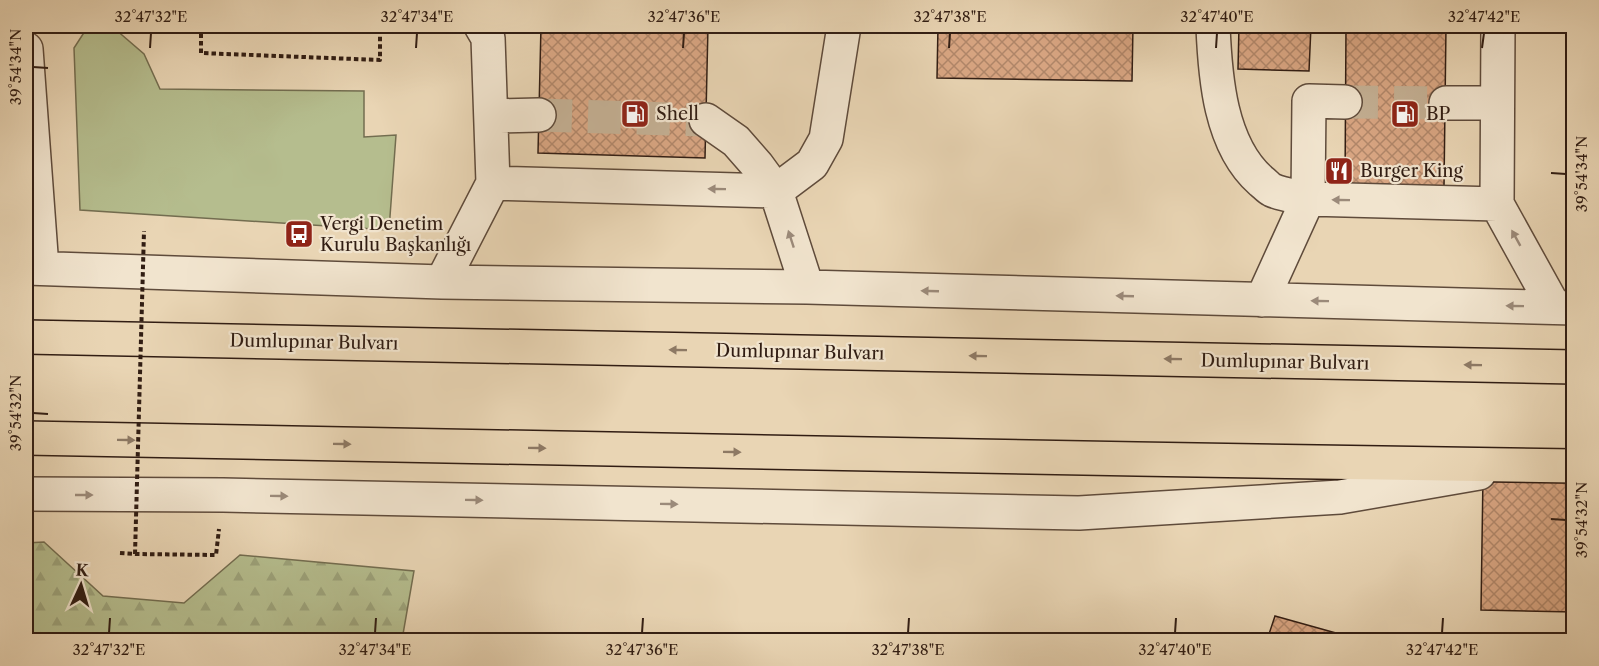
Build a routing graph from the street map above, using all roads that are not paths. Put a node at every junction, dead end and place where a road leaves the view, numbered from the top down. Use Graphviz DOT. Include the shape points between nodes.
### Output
graph roads {
  1 [pos="481,26"];
  2 [pos="844,26"];
  3 [pos="1213,26"];
  4 [pos="1498,26"];
  5 [pos="26,49"];
  6 [pos="1345,102"];
  7 [pos="1446,103"];
  8 [pos="1497,103"];
  9 [pos="539,115"];
  10 [pos="491,116"];
  11 [pos="706,120"];
  12 [pos="493,183"];
  13 [pos="776,191"];
  14 [pos="1308,199"];
  15 [pos="1497,204"];
  16 [pos="34,268"];
  17 [pos="442,282"];
  18 [pos="807,287"];
  19 [pos="1262,300"];
  20 [pos="1564,308"];
  21 [pos="26,337"];
  22 [pos="1574,367"];
  23 [pos="26,438"];
  24 [pos="1526,465"];
  25 [pos="1574,466"];
  26 [pos="26,494"];
  1 -- 10 [label="street" via="488,38"];
  2 -- 13 [label="street" via="826,139 812,164"];
  3 -- 14 [label="street" via="1223,111 1239,156 1270,190"];
  4 -- 8 [label="street"];
  5 -- 16 [label="street"];
  6 -- 14 [label="street" via="1309,101"];
  7 -- 8 [label="street"];
  8 -- 15 [label="street"];
  9 -- 10 [label="street"];
  10 -- 12 [label="street"];
  11 -- 13 [label="street" via="736,141"];
  13 -- 12 [label="street, one-way"];
  12 -- 17 [label="street"];
  18 -- 13 [label="street, one-way"];
  15 -- 14 [label="street, one-way"];
  14 -- 19 [label="street"];
  20 -- 15 [label="street, one-way"];
  16 -- 17 [label="street"];
  17 -- 18 [label="street"];
  19 -- 18 [label="street, one-way"];
  20 -- 19 [label="street, one-way"];
  22 -- 21 [label="highway, Dumlupınar Bulvarı, one-way"];
  23 -- 24 [label="highway, one-way"];
  24 -- 25 [label="highway"];
  26 -- 24 [label="street, one-way" via="1079,513 1340,497"];
}
